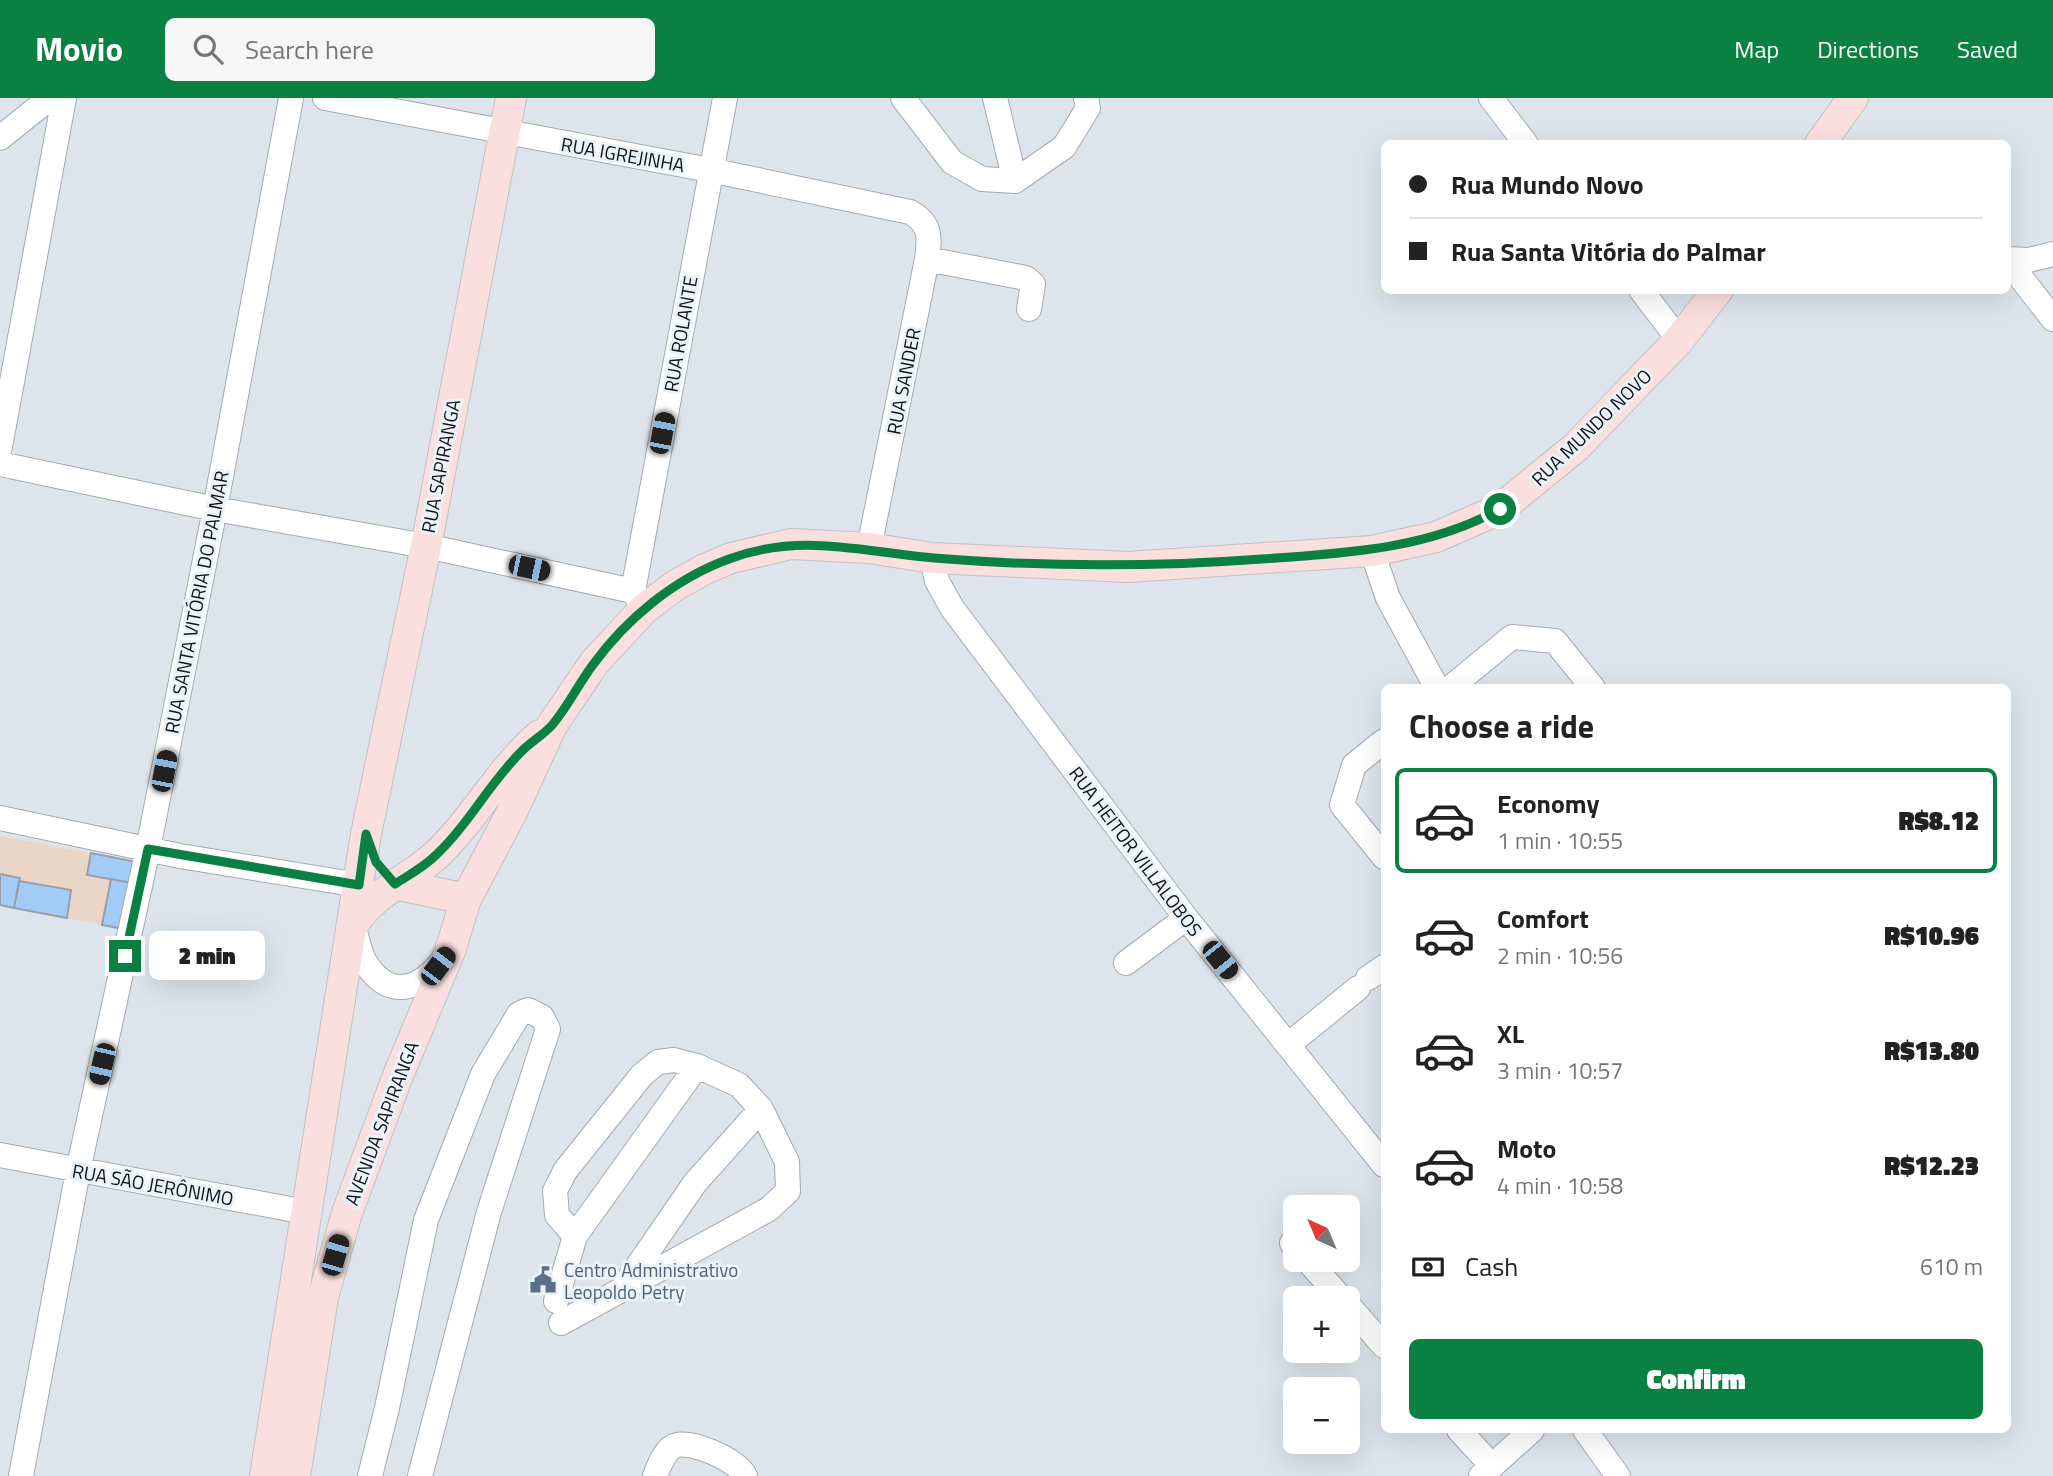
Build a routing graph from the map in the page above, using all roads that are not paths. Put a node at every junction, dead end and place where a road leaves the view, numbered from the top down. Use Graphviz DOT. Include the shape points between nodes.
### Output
graph roads {
  1 [pos="50,98"];
  2 [pos="64,98"];
  3 [pos="290,98"];
  4 [pos="324,98"];
  5 [pos="511,98"];
  6 [pos="725,98"];
  7 [pos="903,98"];
  8 [pos="995,98"];
  9 [pos="1086,98"];
  10 [pos="1491,98"];
  11 [pos="1853,98"];
  12 [pos="505,132"];
  13 [pos="0,138"];
  14 [pos="1523,140"];
  15 [pos="1823,140"];
  16 [pos="710,170"];
  17 [pos="1015,181"];
  18 [pos="919,217"];
  19 [pos="2053,254"];
  20 [pos="927,259"];
  21 [pos="2011,259"];
  22 [pos="2011,264"];
  23 [pos="1643,294"];
  24 [pos="1715,294"];
  25 [pos="1029,309"];
  26 [pos="2053,319"];
  27 [pos="1679,340"];
  28 [pos="0,447"];
  29 [pos="0,464"];
  30 [pos="215,509"];
  31 [pos="426,546"];
  32 [pos="869,548"];
  33 [pos="1372,551"];
  34 [pos="932,558"];
  35 [pos="639,600"];
  36 [pos="1435,684"];
  37 [pos="1455,684"];
  38 [pos="1590,684"];
  39 [pos="552,725"];
  40 [pos="1381,743"];
  41 [pos="0,818"];
  42 [pos="366,834"];
  43 [pos="148,849"];
  44 [pos="1381,853"];
  45 [pos="395,884"];
  46 [pos="359,885"];
  47 [pos="466,899"];
  48 [pos="1186,918"];
  49 [pos="353,925"];
  50 [pos="450,951"];
  51 [pos="1126,963"];
  52 [pos="1370,978"];
  53 [pos="1288,1045"];
  54 [pos="697,1066"];
  55 [pos="761,1109"];
  56 [pos="0,1155"];
  57 [pos="1381,1161"];
  58 [pos="78,1171"];
  59 [pos="306,1212"];
  60 [pos="575,1236"];
  61 [pos="1318,1272"];
  62 [pos="1330,1286"];
  63 [pos="621,1290"];
  64 [pos="1360,1319"];
  65 [pos="1381,1343"];
  66 [pos="1461,1433"];
  67 [pos="1529,1433"];
  68 [pos="1587,1433"];
  69 [pos="1487,1471"];
  70 [pos="21,1476"];
  71 [pos="265,1476"];
  72 [pos="295,1476"];
  73 [pos="370,1476"];
  74 [pos="420,1476"];
  75 [pos="654,1476"];
  76 [pos="745,1476"];
  77 [pos="1618,1476"];
  1 -- 13 [label="street"];
  2 -- 28 [label="street"];
  3 -- 30 [label="street, RUA SANTA VITÓRIA DO PALMAR"];
  4 -- 12 [label="street, RUA IGREJINHA"];
  5 -- 12 [label="main road, RUA SAPIRANGA"];
  6 -- 16 [label="street, RUA ROLANTE"];
  7 -- 17 [label="street" via="952,162 982,179"];
  8 -- 17 [label="street"];
  9 -- 17 [label="street" via="1088,108 1064,147"];
  10 -- 14 [label="street"];
  11 -- 15 [label="main road"];
  12 -- 16 [label="street, RUA IGREJINHA"];
  12 -- 31 [label="main road, RUA SAPIRANGA"];
  16 -- 18 [label="street, RUA IGREJINHA"];
  16 -- 35 [label="street, RUA ROLANTE"];
  18 -- 20 [label="street, RUA SANDER" via="930,235"];
  19 -- 21 [label="street"];
  20 -- 25 [label="street" via="1026,278 1032,284"];
  20 -- 32 [label="street, RUA SANDER"];
  22 -- 26 [label="street"];
  23 -- 27 [label="street"];
  24 -- 27 [label="main road, RUA MUNDO NOVO"];
  27 -- 33 [label="main road, RUA MUNDO NOVO" via="1576,446 1500,509 1436,537"];
  29 -- 30 [label="street"];
  30 -- 31 [label="street"];
  30 -- 43 [label="street, RUA SANTA VITÓRIA DO PALMAR"];
  31 -- 35 [label="street"];
  31 -- 42 [label="main road, RUA SAPIRANGA"];
  32 -- 34 [label="main road, RUA MUNDO NOVO"];
  32 -- 35 [label="main road, RUA MUNDO NOVO" via="791,544 763,549 705,569"];
  33 -- 34 [label="main road, RUA MUNDO NOVO" via="1128,567"];
  33 -- 36 [label="street" via="1388,598"];
  34 -- 48 [label="street, RUA HEITOR VILLALOBOS" via="937,581 952,608"];
  35 -- 39 [label="main road, RUA MUNDO NOVO"];
  37 -- 38 [label="street" via="1512,637 1555,641"];
  39 -- 45 [label="main road, RUA MUNDO NOVO" via="519,753 439,852"];
  39 -- 47 [label="main road, RUA MUNDO NOVO"];
  40 -- 44 [label="street" via="1354,765 1342,805"];
  41 -- 43 [label="street"];
  42 -- 45 [label="main road" via="376,862"];
  42 -- 46 [label="main road, RUA SAPIRANGA"];
  43 -- 46 [label="street"];
  43 -- 58 [label="street, RUA SANTA VITÓRIA DO PALMAR"];
  45 -- 47 [label="main road"];
  45 -- 49 [label="main road" via="364,908"];
  46 -- 49 [label="main road, RUA SAPIRANGA"];
  47 -- 50 [label="main road, AVENIDA SAPIRANGA"];
  48 -- 51 [label="street"];
  48 -- 53 [label="street, RUA HEITOR VILLALOBOS"];
  49 -- 50 [label="street" via="363,960 385,984 394,987 414,985 430,976"];
  49 -- 59 [label="main road"];
  50 -- 72 [label="main road, AVENIDA SAPIRANGA" via="347,1213 323,1297"];
  52 -- 53 [label="street"];
  53 -- 57 [label="street, RUA HEITOR VILLALOBOS"];
  54 -- 55 [label="street" via="739,1085"];
  54 -- 60 [label="street"];
  54 -- 60 [label="street" via="674,1060 658,1062 642,1075 565,1171 555,1191 557,1215"];
  55 -- 63 [label="street" via="695,1184"];
  55 -- 63 [label="street" via="787,1162 788,1191 769,1209"];
  56 -- 58 [label="street, RUA SÃO JERÔNIMO"];
  58 -- 59 [label="street, RUA SÃO JERÔNIMO"];
  58 -- 70 [label="street, RUA SANTA VITÓRIA DO PALMAR"];
  59 -- 71 [label="main road"];
  60 -- 63 [label="street" via="558,1312"];
  61 -- 62 [label="street"];
  64 -- 65 [label="street"];
  66 -- 69 [label="street"];
  67 -- 69 [label="street"];
  68 -- 77 [label="street"];
  73 -- 74 [label="street" via="426,1220 483,1074 519,1014 528,1010 542,1017 548,1029 485,1225"];
  75 -- 76 [label="street" via="664,1455 673,1446 687,1443 737,1464"];
}
